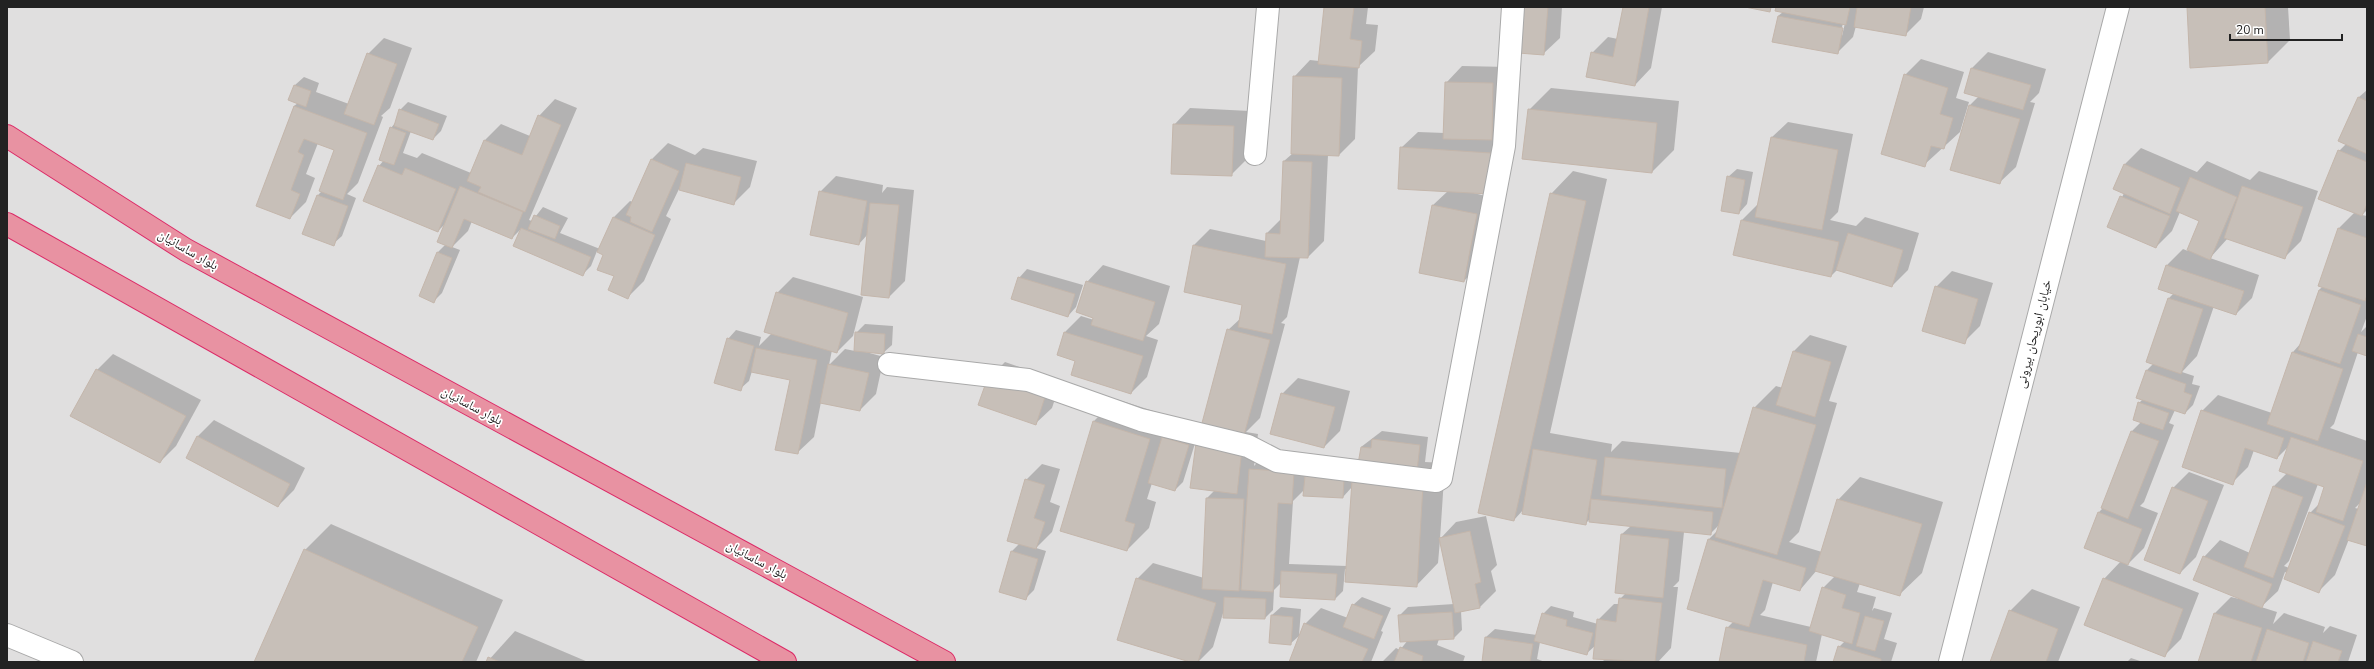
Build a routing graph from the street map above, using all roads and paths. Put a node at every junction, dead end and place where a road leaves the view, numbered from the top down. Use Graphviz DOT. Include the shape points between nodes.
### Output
graph roads {
  1 [pos="1268,7"];
  2 [pos="1513,7"];
  3 [pos="2118,7"];
  4 [pos="7,136"];
  5 [pos="1255,154"];
  6 [pos="7,224"];
  7 [pos="889,364"];
  8 [pos="7,635"];
  9 [pos="72,662"];
  10 [pos="785,662"];
  11 [pos="944,662"];
  12 [pos="1950,662"];
  1 -- 5 [label="street"];
  2 -- 7 [label="street" via="1504,146 1441,478 1436,481 1277,461 1248,446 1141,420 1028,380"];
  3 -- 12 [label="street, خیابان ابوریحان بیرونی"];
  4 -- 11 [label="highway, بلوار ساسانیان" via="186,250"];
  6 -- 10 [label="highway"];
  8 -- 9 [label="street"];
}
